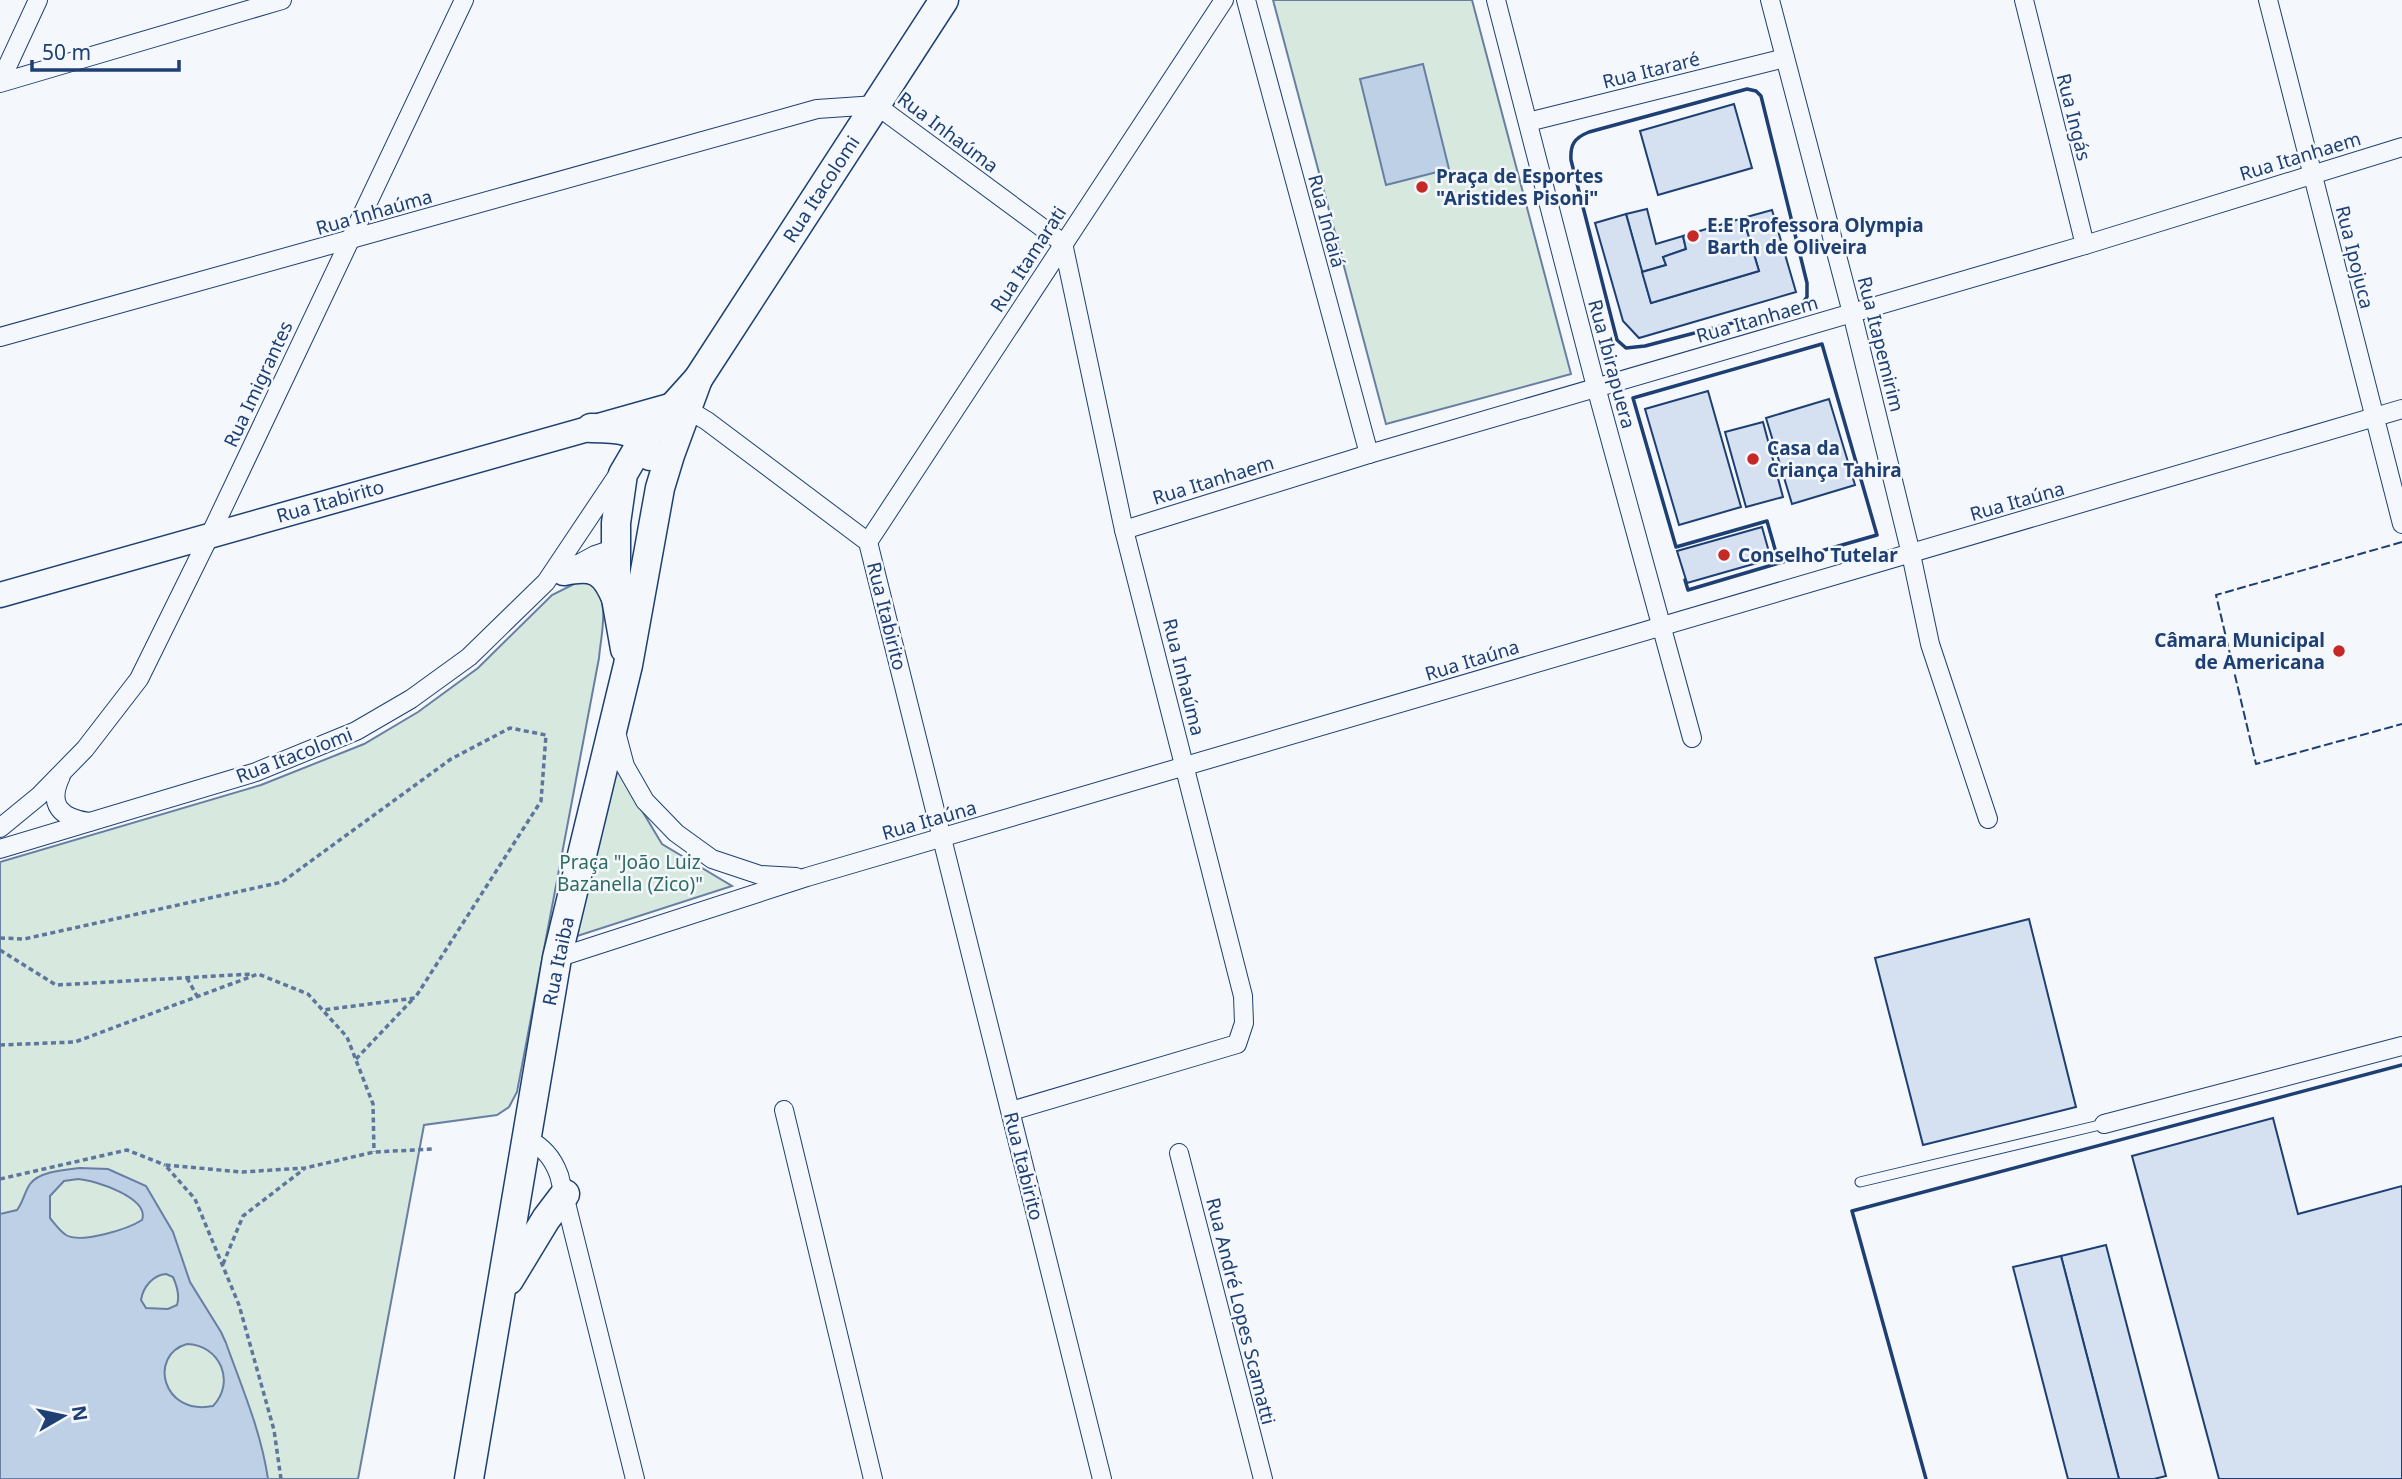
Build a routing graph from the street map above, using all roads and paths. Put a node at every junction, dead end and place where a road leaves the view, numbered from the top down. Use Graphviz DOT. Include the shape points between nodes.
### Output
graph roads {
  1 [pos="38,0"];
  2 [pos="282,0"];
  3 [pos="464,0"];
  4 [pos="944,0"];
  5 [pos="1224,0"];
  6 [pos="1246,0"];
  7 [pos="1496,0"];
  8 [pos="1770,0"];
  9 [pos="2024,0"];
  10 [pos="2268,0"];
  11 [pos="1785,58"];
  12 [pos="0,82"];
  13 [pos="876,105"];
  14 [pos="1528,122"];
  15 [pos="2402,147"];
  16 [pos="2312,174"];
  17 [pos="349,241"];
  18 [pos="1063,243"];
  19 [pos="2084,245"];
  20 [pos="1852,313"];
  21 [pos="0,337"];
  22 [pos="1596,387"];
  23 [pos="680,407"];
  24 [pos="2402,409"];
  25 [pos="2374,417"];
  26 [pos="591,428"];
  27 [pos="640,444"];
  28 [pos="1368,454"];
  29 [pos="660,488"];
  30 [pos="2402,524"];
  31 [pos="653,528"];
  32 [pos="1124,530"];
  33 [pos="210,535"];
  34 [pos="869,542"];
  35 [pos="616,548"];
  36 [pos="1911,554"];
  37 [pos="555,577"];
  38 [pos="0,595"];
  39 [pos="616,598"];
  40 [pos="1661,626"];
  41 [pos="628,665"];
  42 [pos="614,721"];
  43 [pos="1692,738"];
  44 [pos="1185,768"];
  45 [pos="64,770"];
  46 [pos="1988,819"];
  47 [pos="89,822"];
  48 [pos="0,828"];
  49 [pos="943,838"];
  50 [pos="0,849"];
  51 [pos="807,877"];
  52 [pos="0,938"];
  53 [pos="0,950"];
  54 [pos="557,958"];
  55 [pos="258,974"];
  56 [pos="187,978"];
  57 [pos="197,996"];
  58 [pos="415,998"];
  59 [pos="323,1010"];
  60 [pos="0,1045"];
  61 [pos="2402,1046"];
  62 [pos="356,1059"];
  63 [pos="784,1110"];
  64 [pos="1011,1111"];
  65 [pos="2104,1124"];
  66 [pos="526,1137"];
  67 [pos="434,1149"];
  68 [pos="374,1153"];
  69 [pos="1179,1153"];
  70 [pos="165,1166"];
  71 [pos="305,1168"];
  72 [pos="0,1179"];
  73 [pos="1860,1182"];
  74 [pos="565,1194"];
  75 [pos="222,1265"];
  76 [pos="499,1298"];
  77 [pos="468,1474"];
  78 [pos="281,1479"];
  79 [pos="635,1479"];
  80 [pos="873,1479"];
  81 [pos="1102,1479"];
  82 [pos="1262,1479"];
  1 -- 12 [label="street"];
  2 -- 12 [label="street"];
  3 -- 17 [label="street, Rua Imigrantes"];
  4 -- 13 [label="main road, Rua Itacolomi"];
  5 -- 18 [label="street, Rua Itamarati"];
  6 -- 28 [label="street, Rua Indaiá"];
  7 -- 14 [label="street, Rua Ibirapuera"];
  8 -- 11 [label="street, Rua Itapemirim"];
  9 -- 19 [label="street, Rua Ingás"];
  10 -- 16 [label="street, Rua Ipojuca"];
  11 -- 14 [label="street, Rua Itararé"];
  11 -- 20 [label="street, Rua Itapemirim"];
  13 -- 17 [label="street, Rua Inhaúma" via="817,109"];
  13 -- 18 [label="street, Rua Inhaúma"];
  13 -- 23 [label="main road, Rua Itacolomi"];
  14 -- 22 [label="street, Rua Ibirapuera"];
  15 -- 16 [label="street, Rua Itanhaem"];
  16 -- 19 [label="street, Rua Itanhaem"];
  16 -- 25 [label="street, Rua Ipojuca"];
  17 -- 21 [label="street, Rua Inhaúma"];
  17 -- 33 [label="street, Rua Imigrantes"];
  18 -- 32 [label="street, Rua Inhaúma"];
  18 -- 34 [label="street, Rua Itamarati"];
  19 -- 20 [label="street, Rua Itanhaem"];
  20 -- 22 [label="street, Rua Itanhaem"];
  20 -- 36 [label="street, Rua Itapemirim"];
  22 -- 28 [label="street, Rua Itanhaem"];
  22 -- 40 [label="street, Rua Ibirapuera"];
  23 -- 26 [label="street, Rua Itabirito"];
  23 -- 27 [label="main road, Rua Itaiba"];
  23 -- 29 [label="main road, Rua Itaiba"];
  23 -- 34 [label="street, Rua Itabirito" via="707,421"];
  24 -- 25 [label="street, Rua Itaúna"];
  25 -- 30 [label="street, Rua Ipojuca"];
  25 -- 36 [label="street, Rua Itaúna"];
  26 -- 27 [label="main road" via="622,429"];
  26 -- 33 [label="street, Rua Itabirito"];
  27 -- 29 [label="main road" via="649,450"];
  27 -- 35 [label="main road, Rua Itaiba" via="623,474"];
  27 -- 37 [label="street, Rua Itacolomi"];
  28 -- 32 [label="street, Rua Itanhaem"];
  29 -- 31 [label="main road, Rua Itaiba"];
  31 -- 35 [label="main road"];
  31 -- 41 [label="main road, Rua Itaiba"];
  32 -- 44 [label="street, Rua Inhaúma"];
  33 -- 38 [label="street, Rua Itabirito"];
  33 -- 45 [label="street, Rua Imigrantes" via="139,679"];
  34 -- 49 [label="street, Rua Itabirito"];
  35 -- 37 [label="street, Rua Itacolomi"];
  35 -- 39 [label="main road, Rua Itaiba"];
  36 -- 40 [label="street, Rua Itaúna"];
  36 -- 46 [label="street, Rua Itapemirim" via="1930,644"];
  37 -- 39 [label="main road" via="586,568 598,572"];
  37 -- 47 [label="street, Rua Itacolomi" via="469,657 356,731 256,772"];
  39 -- 41 [label="main road, Rua Itaiba"];
  40 -- 43 [label="street, Rua Ibirapuera"];
  40 -- 44 [label="street, Rua Itaúna"];
  41 -- 42 [label="main road, Rua Itaiba"];
  42 -- 51 [label="street" via="625,766 645,801 676,833 712,859 761,875"];
  42 -- 54 [label="main road, Rua Itaiba"];
  44 -- 49 [label="street, Rua Itaúna"];
  44 -- 64 [label="street, Rua Inhaúma" via="1243,996 1244,1023 1237,1044"];
  45 -- 47 [label="street, Rua Imigrantes" via="55,788 56,802 62,813"];
  45 -- 48 [label="street, Rua Imigrantes"];
  47 -- 50 [label="street, Rua Itacolomi"];
  49 -- 51 [label="street, Rua Itaúna"];
  49 -- 64 [label="street, Rua Itabirito"];
  51 -- 54 [label="street, Rua Itaúna"];
  52 -- 58 [label="path" via="24,939 282,882 451,759 510,728 546,736 541,801"];
  53 -- 56 [label="path" via="56,985"];
  54 -- 66 [label="main road, Rua Itaiba"];
  55 -- 56 [label="path"];
  55 -- 57 [label="path"];
  55 -- 59 [label="path" via="308,994"];
  56 -- 57 [label="path"];
  57 -- 60 [label="path" via="75,1042"];
  58 -- 59 [label="path"];
  58 -- 62 [label="path"];
  59 -- 62 [label="path" via="347,1037"];
  61 -- 65 [label="street"];
  62 -- 68 [label="path" via="373,1104"];
  63 -- 80 [label="street"];
  64 -- 81 [label="street, Rua Itabirito"];
  65 -- 73 [label="lane"];
  66 -- 74 [label="street" via="554,1161"];
  66 -- 76 [label="main road, Rua Itaiba"];
  67 -- 68 [label="path"];
  68 -- 71 [label="path"];
  69 -- 82 [label="street, Rua André Lopes Scamatti"];
  70 -- 71 [label="path" via="242,1172"];
  70 -- 72 [label="path" via="127,1150"];
  70 -- 75 [label="path" via="195,1199"];
  71 -- 75 [label="path" via="243,1216"];
  74 -- 76 [label="main road"];
  74 -- 79 [label="street"];
  75 -- 78 [label="path" via="239,1305 274,1430"];
  76 -- 77 [label="main road, Rua Itaiba"];
}
